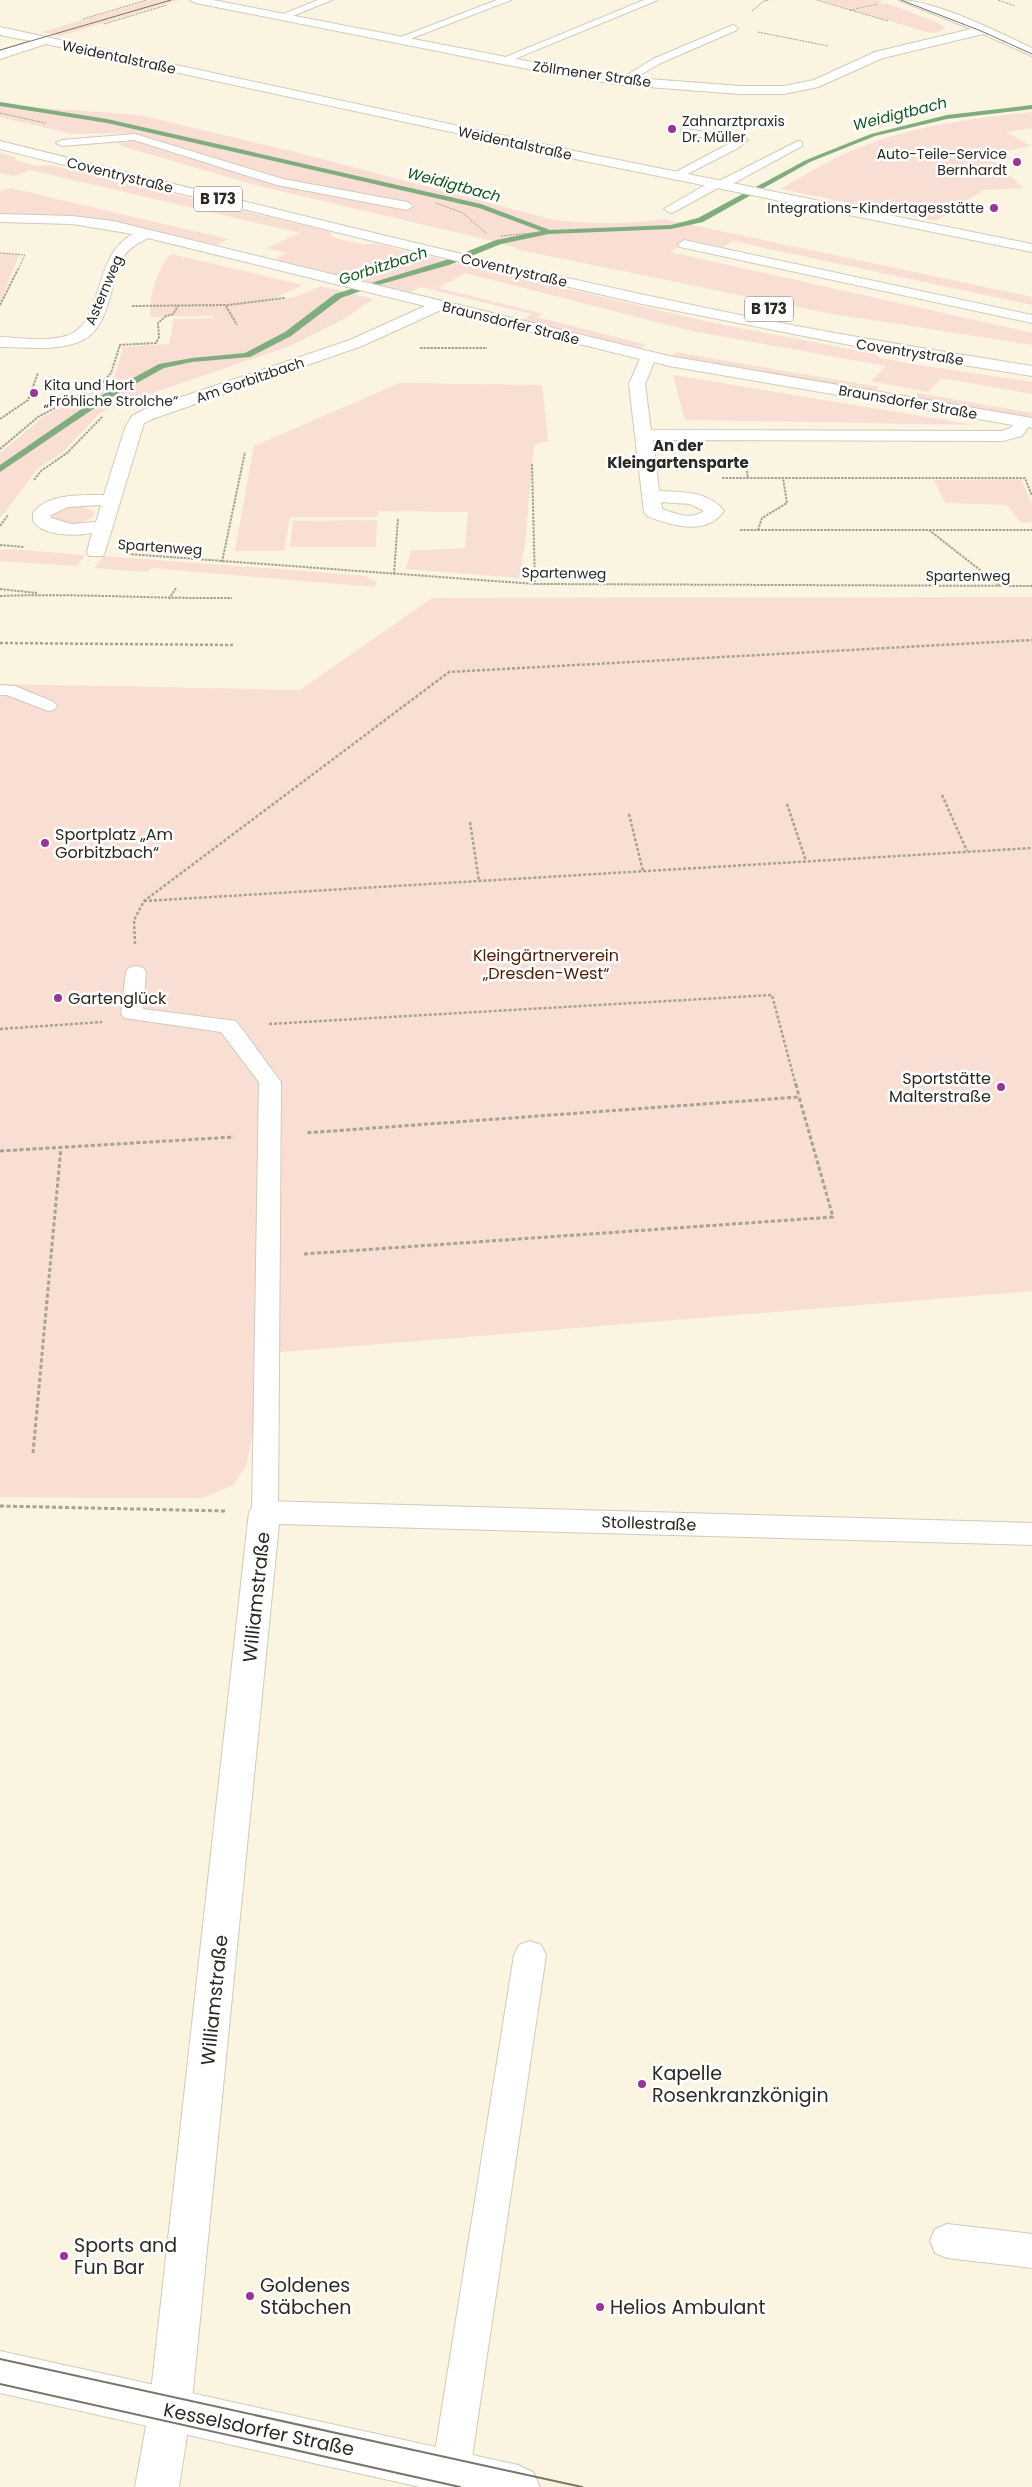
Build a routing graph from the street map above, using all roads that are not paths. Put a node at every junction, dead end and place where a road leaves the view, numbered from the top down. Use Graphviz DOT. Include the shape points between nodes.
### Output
graph roads {
  1 [pos="196,0"];
  2 [pos="327,0"];
  3 [pos="506,0"];
  4 [pos="653,0"];
  5 [pos="905,0"];
  6 [pos="281,17"];
  7 [pos="733,28"];
  8 [pos="984,30"];
  9 [pos="0,31"];
  10 [pos="24,36"];
  11 [pos="398,40"];
  12 [pos="45,41"];
  13 [pos="0,43"];
  14 [pos="1032,52"];
  15 [pos="0,55"];
  16 [pos="500,61"];
  17 [pos="622,80"];
  18 [pos="685,132"];
  19 [pos="58,142"];
  20 [pos="798,144"];
  21 [pos="0,146"];
  22 [pos="104,153"];
  23 [pos="676,176"];
  24 [pos="723,185"];
  25 [pos="407,206"];
  26 [pos="670,209"];
  27 [pos="0,218"];
  28 [pos="146,233"];
  29 [pos="684,244"];
  30 [pos="1032,248"];
  31 [pos="439,305"];
  32 [pos="1032,319"];
  33 [pos="0,342"];
  34 [pos="649,356"];
  35 [pos="1032,371"];
  36 [pos="1028,422"];
  37 [pos="644,435"];
  38 [pos="652,496"];
  39 [pos="112,500"];
  40 [pos="104,526"];
  41 [pos="96,552"];
  42 [pos="0,690"];
  43 [pos="48,706"];
  44 [pos="136,972"];
  45 [pos="265,1512"];
  46 [pos="1032,1534"];
  47 [pos="530,1955"];
  48 [pos="947,2241"];
  49 [pos="1032,2250"];
  50 [pos="0,2372"];
  51 [pos="170,2410"];
  52 [pos="451,2471"];
  53 [pos="158,2487"];
  54 [pos="518,2487"];
  1 -- 6 [label="street, Zöllmener Straße"];
  2 -- 6 [label="lane"];
  3 -- 11 [label="lane"];
  4 -- 16 [label="lane"];
  5 -- 8 [label="street"];
  6 -- 11 [label="street, Zöllmener Straße"];
  7 -- 17 [label="lane" via="657,60"];
  8 -- 14 [label="street"];
  8 -- 17 [label="street, Zöllmener Straße" via="879,55 818,83 784,90 740,90"];
  9 -- 10 [label="street, Weidentalstraße"];
  10 -- 12 [label="street, Weidentalstraße"];
  10 -- 13 [label="street"];
  11 -- 16 [label="street, Zöllmener Straße"];
  12 -- 15 [label="street"];
  12 -- 23 [label="street, Weidentalstraße"];
  16 -- 17 [label="street, Zöllmener Straße"];
  18 -- 23 [label="lane" via="742,140"];
  19 -- 22 [label="street, Coventrystraße"];
  19 -- 25 [label="lane" via="135,137 281,182"];
  20 -- 24 [label="lane"];
  21 -- 35 [label="street, Coventrystraße / B 173" via="484,263 820,337"];
  23 -- 24 [label="street, Weidentalstraße"];
  24 -- 26 [label="lane"];
  24 -- 30 [label="street, Weidentalstraße"];
  27 -- 28 [label="street, Braunsdorfer Straße" via="72,220"];
  28 -- 31 [label="street, Braunsdorfer Straße"];
  28 -- 33 [label="street, Asternweg" via="126,244 117,256 90,327 71,339"];
  29 -- 32 [label="lane"];
  31 -- 34 [label="street, Braunsdorfer Straße"];
  31 -- 39 [label="street, Am Gorbitzbach" via="356,343 138,420"];
  34 -- 36 [label="street, Braunsdorfer Straße"];
  34 -- 37 [label="street" via="637,384"];
  36 -- 37 [label="street, Braunsdorfer Straße" via="1016,432 1003,436"];
  37 -- 38 [label="street"];
  38 -- 38 [label="street" via="686,498 708,504 715,511 708,519 691,522 672,520 653,512"];
  39 -- 40 [label="street, Am Gorbitzbach"];
  39 -- 40 [label="street" via="70,501 51,506 42,513 42,521 52,527 79,529"];
  40 -- 41 [label="street, Am Gorbitzbach"];
  42 -- 43 [label="lane" via="10,690"];
  44 -- 45 [label="lane" via="132,1014 228,1026 270,1082"];
  45 -- 46 [label="street, Stollestraße"];
  45 -- 51 [label="street, Williamstraße"];
  47 -- 52 [label="lane"];
  48 -- 49 [label="lane"];
  50 -- 51 [label="street, Kesselsdorfer Straße"];
  51 -- 52 [label="street, Kesselsdorfer Straße"];
  51 -- 53 [label="street, Williamstraße"];
  52 -- 54 [label="street, Kesselsdorfer Straße"];
}
